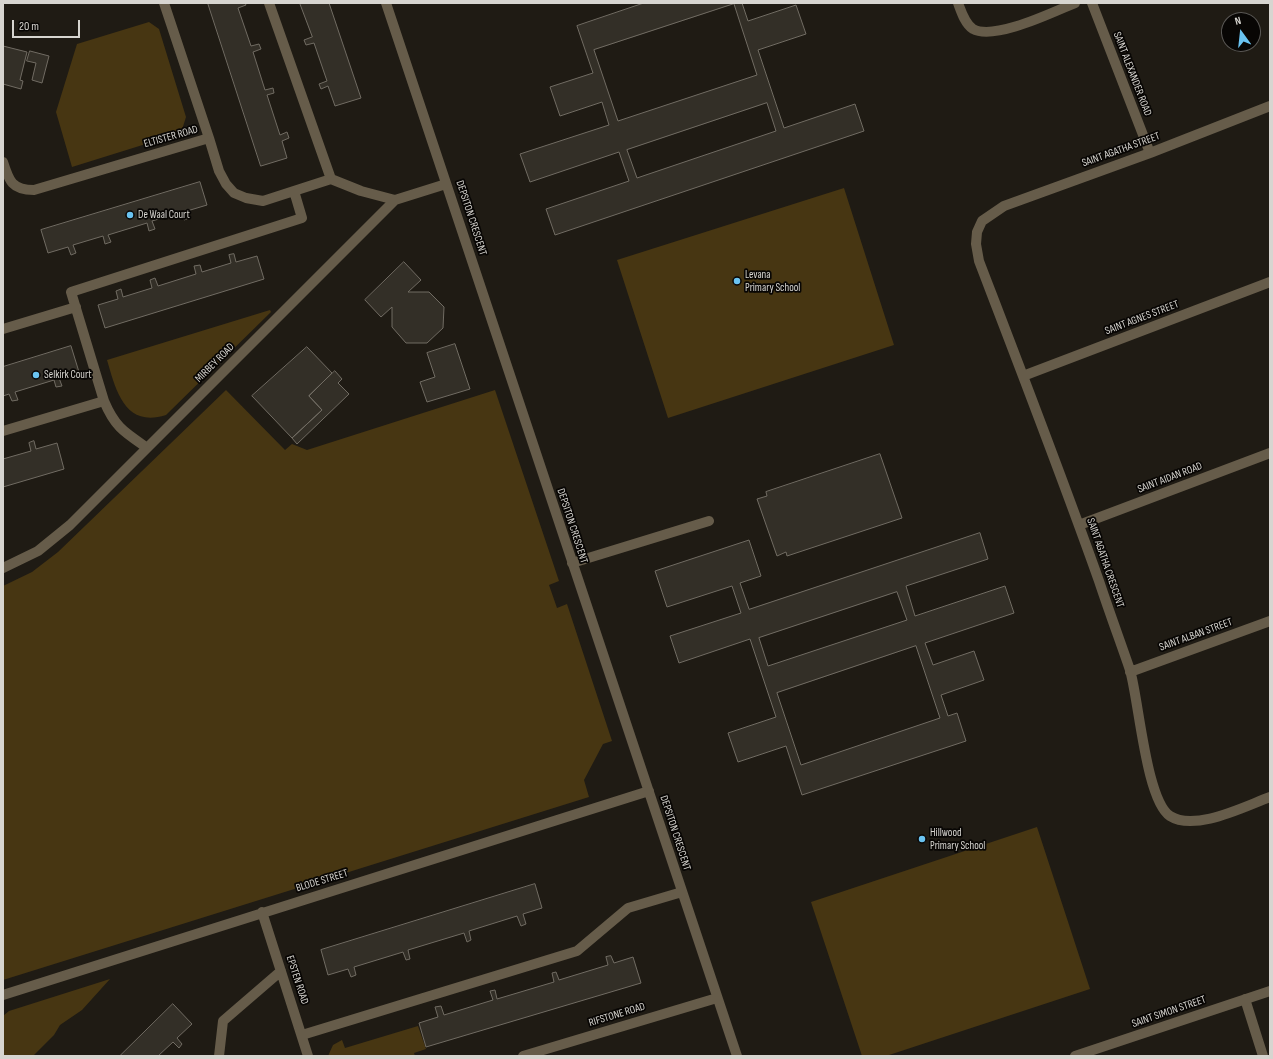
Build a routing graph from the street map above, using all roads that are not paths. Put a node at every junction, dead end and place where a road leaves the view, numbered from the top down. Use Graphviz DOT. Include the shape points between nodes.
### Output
graph roads {
  1 [pos="164,3"];
  2 [pos="269,3"];
  3 [pos="958,3"];
  4 [pos="1075,3"];
  5 [pos="1092,3"];
  6 [pos="389,4"];
  7 [pos="1270,107"];
  8 [pos="209,138"];
  9 [pos="1150,153"];
  10 [pos="3,162"];
  11 [pos="331,179"];
  12 [pos="446,184"];
  13 [pos="294,191"];
  14 [pos="395,200"];
  15 [pos="982,221"];
  16 [pos="1270,282"];
  17 [pos="76,307"];
  18 [pos="3,329"];
  19 [pos="1023,376"];
  20 [pos="104,401"];
  21 [pos="3,431"];
  22 [pos="146,447"];
  23 [pos="1270,453"];
  24 [pos="709,521"];
  25 [pos="1079,525"];
  26 [pos="572,564"];
  27 [pos="3,568"];
  28 [pos="1270,621"];
  29 [pos="1130,672"];
  30 [pos="649,791"];
  31 [pos="1270,797"];
  32 [pos="682,892"];
  33 [pos="262,912"];
  34 [pos="281,971"];
  35 [pos="1270,991"];
  36 [pos="3,995"];
  37 [pos="718,998"];
  38 [pos="1245,999"];
  39 [pos="302,1034"];
  40 [pos="219,1056"];
  41 [pos="308,1056"];
  42 [pos="523,1056"];
  43 [pos="737,1056"];
  44 [pos="1075,1056"];
  45 [pos="1263,1056"];
  1 -- 8 [label="street"];
  2 -- 11 [label="street"];
  3 -- 4 [label="street" via="972,29 982,32 1015,26"];
  5 -- 9 [label="street, SAINT ALEXANDER ROAD"];
  6 -- 12 [label="street, DEPSITON CRESCENT"];
  7 -- 9 [label="street, SAINT AGATHA STREET"];
  8 -- 10 [label="street, ELTISTER ROAD" via="34,190 23,190 14,186 7,176"];
  8 -- 13 [label="street, ELTISTER ROAD" via="226,184 234,192 246,198 262,201"];
  9 -- 15 [label="street, SAINT AGATHA STREET" via="1004,206"];
  11 -- 13 [label="street, ELTISTER ROAD"];
  11 -- 14 [label="street" via="361,191"];
  12 -- 14 [label="street, MIRBEY ROAD"];
  12 -- 26 [label="street, DEPSITON CRESCENT"];
  13 -- 17 [label="street" via="302,218 71,292"];
  14 -- 22 [label="street, MIRBEY ROAD"];
  15 -- 19 [label="street, SAINT AGATHA CRESCENT" via="977,232 976,244 979,261"];
  16 -- 19 [label="street, SAINT AGNES STREET"];
  17 -- 18 [label="street"];
  17 -- 20 [label="street"];
  19 -- 25 [label="street, SAINT AGATHA CRESCENT"];
  20 -- 21 [label="street"];
  20 -- 22 [label="street" via="112,418 125,432"];
  22 -- 27 [label="street, MIRBEY ROAD" via="65,529 38,551"];
  23 -- 25 [label="street, SAINT AIDAN ROAD"];
  24 -- 26 [label="street"];
  25 -- 29 [label="street, SAINT AGATHA CRESCENT"];
  26 -- 30 [label="street, DEPSITON CRESCENT"];
  28 -- 29 [label="street, SAINT ALBAN STREET"];
  29 -- 31 [label="street, SAINT AGATHA CRESCENT" via="1151,775 1162,809 1171,817 1191,822 1205,820"];
  30 -- 32 [label="street, DEPSITON CRESCENT"];
  30 -- 33 [label="street, BLODE STREET"];
  32 -- 37 [label="street, DEPSITON CRESCENT"];
  32 -- 39 [label="street" via="628,908 577,951"];
  33 -- 34 [label="street, EPSTEN ROAD"];
  33 -- 36 [label="street, BLODE STREET"];
  34 -- 39 [label="street, EPSTEN ROAD"];
  34 -- 40 [label="street" via="224,1021"];
  35 -- 38 [label="street, SAINT SIMON STREET"];
  37 -- 42 [label="street, RIFSTONE ROAD"];
  37 -- 43 [label="street, DEPSITON CRESCENT"];
  38 -- 44 [label="street, SAINT SIMON STREET"];
  38 -- 45 [label="street"];
  39 -- 41 [label="street, EPSTEN ROAD"];
}
